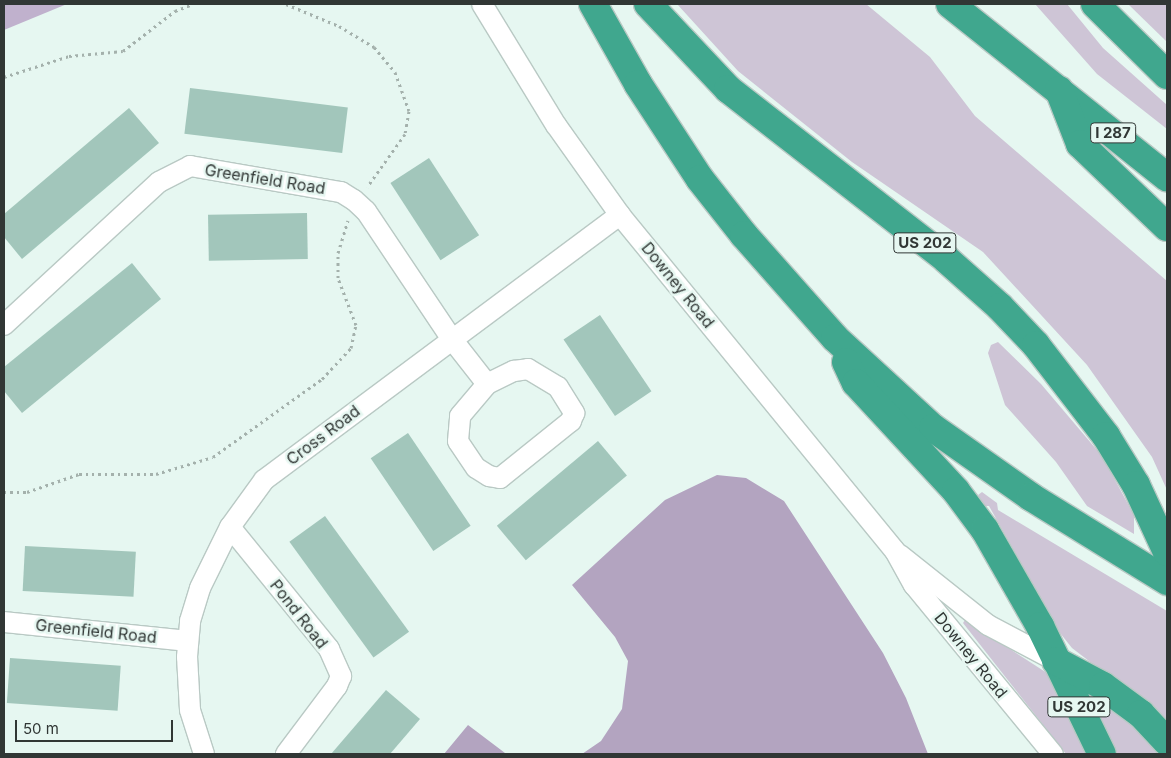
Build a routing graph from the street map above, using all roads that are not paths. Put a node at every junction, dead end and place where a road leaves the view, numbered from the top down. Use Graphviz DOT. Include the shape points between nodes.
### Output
graph roads {
  1 [pos="482,4"];
  2 [pos="593,4"];
  3 [pos="648,4"];
  4 [pos="950,4"];
  5 [pos="1095,4"];
  6 [pos="1167,76"];
  7 [pos="1059,90"];
  8 [pos="1167,177"];
  9 [pos="620,215"];
  10 [pos="1167,227"];
  11 [pos="4,325"];
  12 [pos="451,338"];
  13 [pos="835,338"];
  14 [pos="487,384"];
  15 [pos="230,526"];
  16 [pos="895,552"];
  17 [pos="1167,552"];
  18 [pos="1167,581"];
  19 [pos="4,622"];
  20 [pos="188,641"];
  21 [pos="1056,661"];
  22 [pos="1167,742"];
  23 [pos="204,754"];
  24 [pos="286,754"];
  25 [pos="1053,754"];
  26 [pos="1102,754"];
  1 -- 9 [label="street, Downey Road" via="556,125"];
  2 -- 13 [label="highway, US 202" via="638,84 700,179 744,235"];
  3 -- 17 [label="highway, US 202" via="728,89 946,259 1000,307 1073,388 1121,461"];
  4 -- 7 [label="highway, I 287"];
  5 -- 6 [label="highway"];
  7 -- 8 [label="highway, I 287"];
  7 -- 10 [label="highway, I 287" via="1080,144"];
  9 -- 12 [label="street, Cross Road"];
  9 -- 16 [label="street, Downey Road"];
  11 -- 12 [label="street, Greenfield Road" via="160,182 190,166 341,192 356,201"];
  12 -- 14 [label="street, Greenfield Road"];
  12 -- 15 [label="street, Cross Road" via="264,480"];
  13 -- 18 [label="highway" via="940,433 1031,497"];
  13 -- 21 [label="highway, US 202" via="856,383 972,509 1014,578"];
  14 -- 14 [label="street" via="460,416 458,441 476,468 500,478 571,421 574,413 558,387 528,370 514,371"];
  15 -- 20 [label="street, Cross Road" via="200,588"];
  15 -- 24 [label="street, Pond Road" via="329,649 341,676"];
  16 -- 21 [label="street, Downey Road" via="988,625"];
  16 -- 25 [label="street, Downey Road" via="914,585"];
  19 -- 20 [label="street, Greenfield Road"];
  20 -- 23 [label="street, Cross Road" via="190,710"];
  21 -- 22 [label="highway" via="1111,691 1141,714"];
  21 -- 26 [label="highway, US 202"];
}
